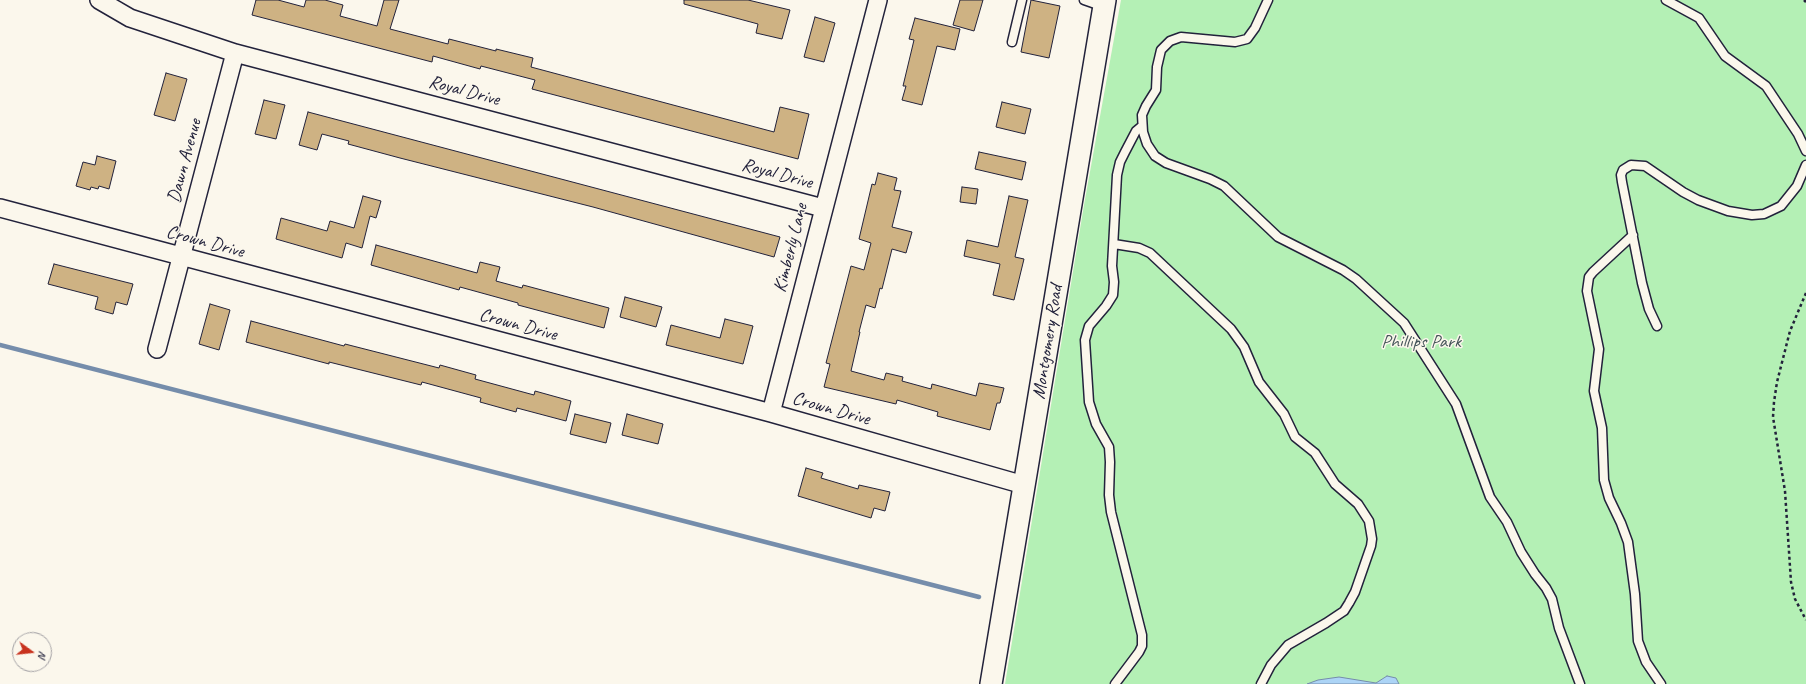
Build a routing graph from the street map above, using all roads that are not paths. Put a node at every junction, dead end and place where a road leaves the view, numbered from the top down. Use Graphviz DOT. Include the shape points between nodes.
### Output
graph roads {
  1 [pos="99,0"];
  2 [pos="878,0"];
  3 [pos="1022,0"];
  4 [pos="1084,0"];
  5 [pos="1268,0"];
  6 [pos="1666,0"];
  7 [pos="1104,4"];
  8 [pos="1012,42"];
  9 [pos="235,53"];
  10 [pos="1142,126"];
  11 [pos="1806,151"];
  12 [pos="1806,165"];
  13 [pos="0,208"];
  14 [pos="823,208"];
  15 [pos="1634,235"];
  16 [pos="1114,244"];
  17 [pos="181,257"];
  18 [pos="1657,326"];
  19 [pos="157,349"];
  20 [pos="771,413"];
  21 [pos="1024,485"];
  22 [pos="991,684"];
  23 [pos="1115,684"];
  24 [pos="1261,684"];
  25 [pos="1580,684"];
  26 [pos="1661,684"];
  1 -- 9 [label="street, Royal Drive" via="130,18"];
  2 -- 14 [label="street, Kimberly Lane"];
  3 -- 8 [label="lane"];
  4 -- 7 [label="lane"];
  5 -- 10 [label="lane" via="1247,39 1235,42 1181,37 1174,38 1165,45 1157,60 1156,90 1143,111"];
  6 -- 11 [label="lane" via="1699,18 1726,56 1766,86 1798,134"];
  7 -- 21 [label="street, Montgomery Road"];
  9 -- 14 [label="street, Royal Drive"];
  9 -- 17 [label="street, Dawn Avenue"];
  10 -- 16 [label="lane" via="1136,131 1120,162"];
  10 -- 25 [label="lane" via="1147,144 1160,160 1224,186 1278,237 1343,270 1404,323 1456,404 1490,497 1508,522 1521,552 1552,600 1558,628"];
  12 -- 15 [label="lane" via="1797,186 1781,206 1764,214 1752,215 1728,211 1706,203 1683,192 1645,166 1631,165 1620,175"];
  13 -- 17 [label="street, Crown Drive"];
  14 -- 20 [label="street, Kimberly Lane"];
  15 -- 18 [label="lane" via="1646,297"];
  15 -- 26 [label="lane" via="1593,272 1589,277 1587,291 1599,349 1594,391 1602,428 1604,480 1628,542 1638,640 1646,662"];
  16 -- 23 [label="lane" via="1113,294 1089,326 1084,348 1089,402 1096,424 1109,447 1111,512 1142,635 1139,652"];
  16 -- 24 [label="lane" via="1135,247 1150,253 1231,329 1244,347 1259,382 1284,414 1295,437 1315,453 1335,484 1358,504 1368,521 1371,546 1349,603 1331,620 1288,645 1271,665"];
  17 -- 19 [label="street, Dawn Avenue"];
  17 -- 20 [label="street, Crown Drive"];
  20 -- 21 [label="street, Crown Drive"];
  21 -- 22 [label="street, Montgomery Road"];
}
